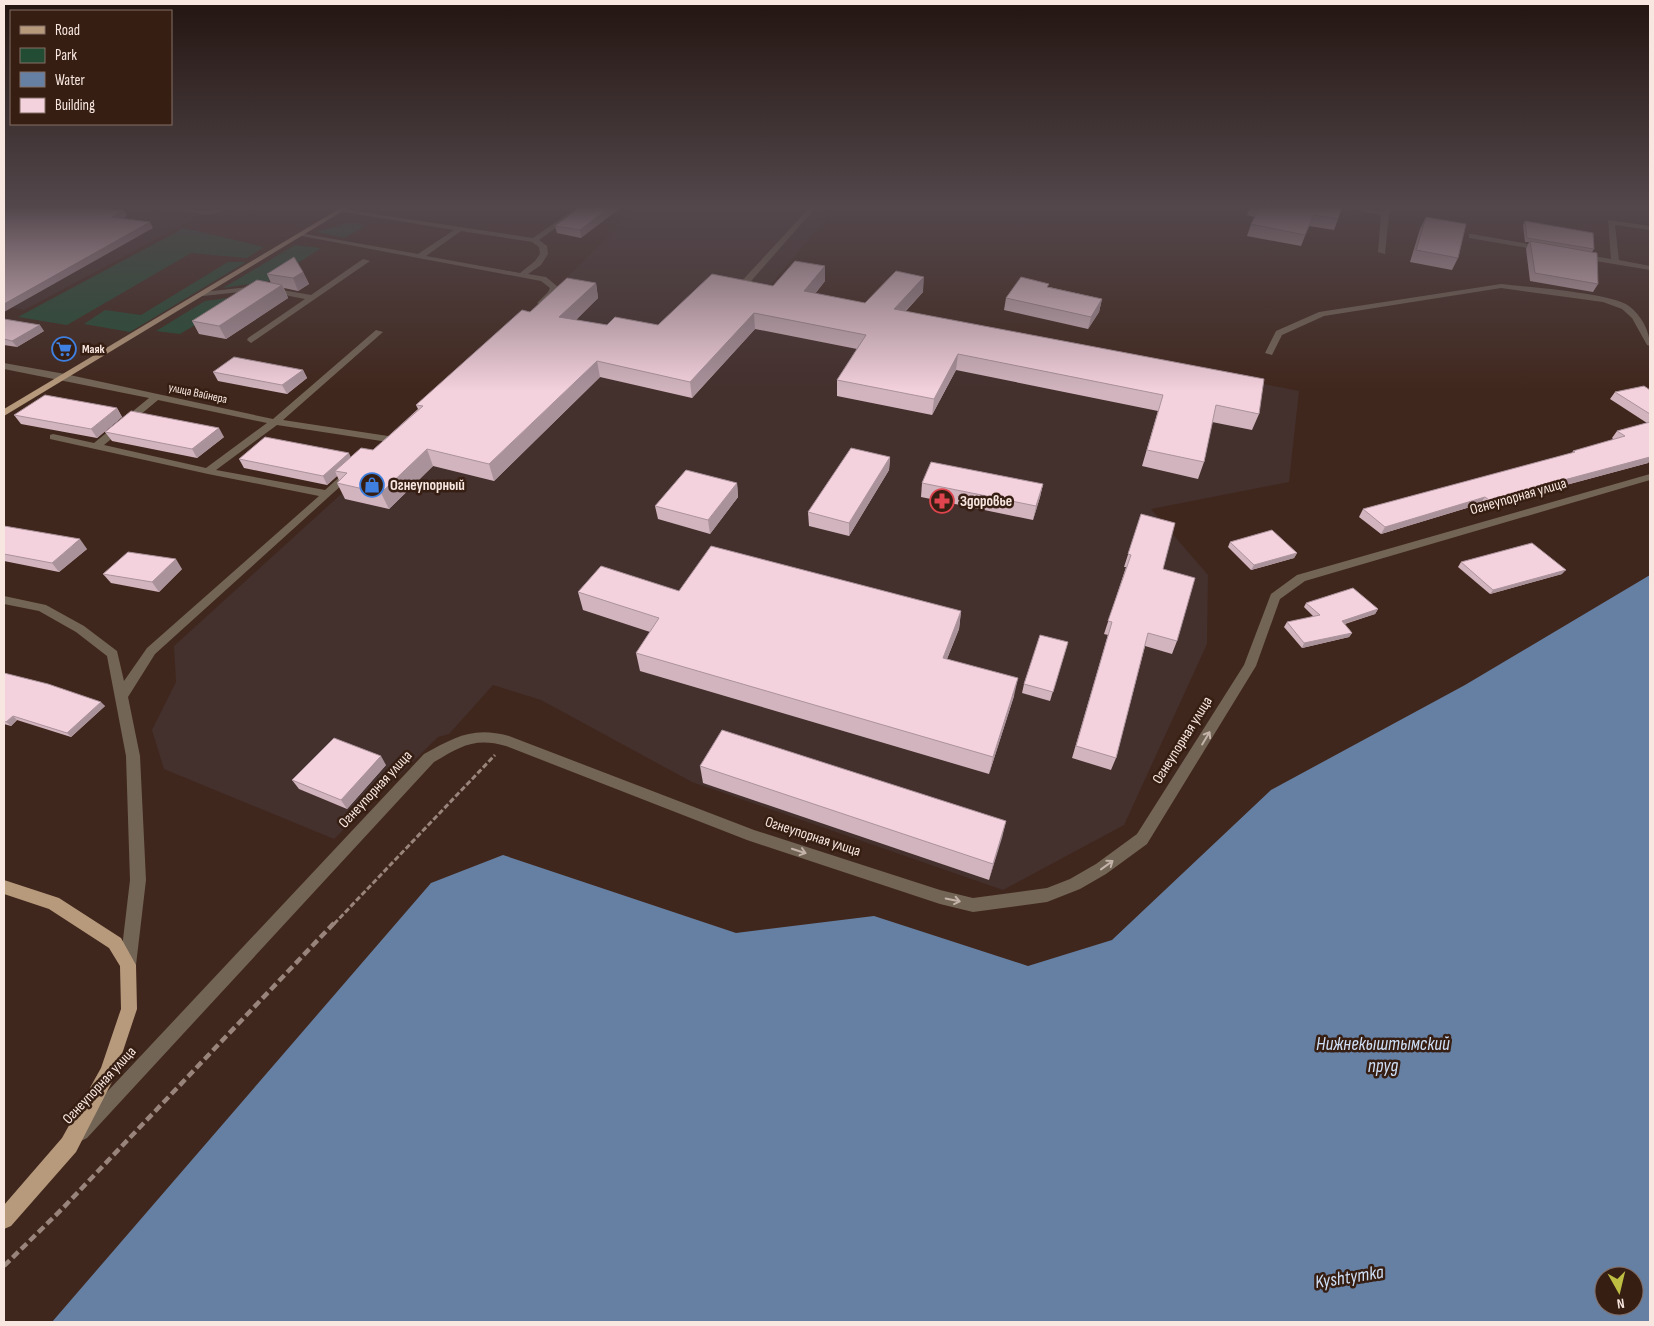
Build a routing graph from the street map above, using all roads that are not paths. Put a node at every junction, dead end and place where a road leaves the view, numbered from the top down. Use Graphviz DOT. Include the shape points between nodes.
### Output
graph roads {
  1 [pos="246,268"];
  2 [pos="356,268"];
  3 [pos="478,268"];
  4 [pos="532,268"];
  5 [pos="758,268"];
  6 [pos="522,276"];
  7 [pos="742,286"];
  8 [pos="203,294"];
  9 [pos="312,298"];
  10 [pos="529,313"];
  11 [pos="378,332"];
  12 [pos="251,340"];
  13 [pos="1650,343"];
  14 [pos="1269,353"];
  15 [pos="4,366"];
  16 [pos="65,377"];
  17 [pos="155,397"];
  18 [pos="4,414"];
  19 [pos="275,422"];
  20 [pos="53,437"];
  21 [pos="97,446"];
  22 [pos="375,451"];
  23 [pos="361,464"];
  24 [pos="208,471"];
  25 [pos="1650,478"];
  26 [pos="327,494"];
  27 [pos="4,600"];
  28 [pos="121,697"];
  29 [pos="4,887"];
  30 [pos="128,965"];
  31 [pos="69,1145"];
  32 [pos="4,1219"];
  1 -- 8 [label="main road"];
  2 -- 9 [label="street"];
  3 -- 6 [label="street"];
  4 -- 6 [label="street"];
  5 -- 7 [label="street"];
  6 -- 10 [label="street" via="543,279 554,287 552,293"];
  8 -- 9 [label="street" via="259,288"];
  8 -- 16 [label="main road"];
  9 -- 12 [label="street"];
  11 -- 19 [label="street"];
  13 -- 14 [label="street" via="1635,317 1625,307 1572,294 1501,286 1322,314 1279,333"];
  15 -- 16 [label="street, улица Вайнера"];
  16 -- 17 [label="street, улица Вайнера"];
  16 -- 18 [label="main road"];
  17 -- 19 [label="street, улица Вайнера"];
  17 -- 21 [label="street"];
  19 -- 22 [label="street, улица Вайнера" via="392,436"];
  19 -- 24 [label="street"];
  20 -- 21 [label="street"];
  21 -- 24 [label="street"];
  23 -- 26 [label="street"];
  24 -- 26 [label="street"];
  31 -- 25 [label="street, Огнеупорная улица, one-way" via="429,758 464,738 488,734 509,741 752,836 940,898 973,905 1047,895 1101,869 1142,839 1250,666 1274,597 1295,582"];
  26 -- 28 [label="street" via="151,651"];
  27 -- 28 [label="street" via="42,608 80,629 113,654"];
  28 -- 30 [label="street" via="133,756 138,880"];
  29 -- 30 [label="main road" via="54,903 96,928 115,943"];
  30 -- 31 [label="main road" via="130,1009 108,1072"];
  31 -- 32 [label="main road, Огнеупорная улица"];
}
